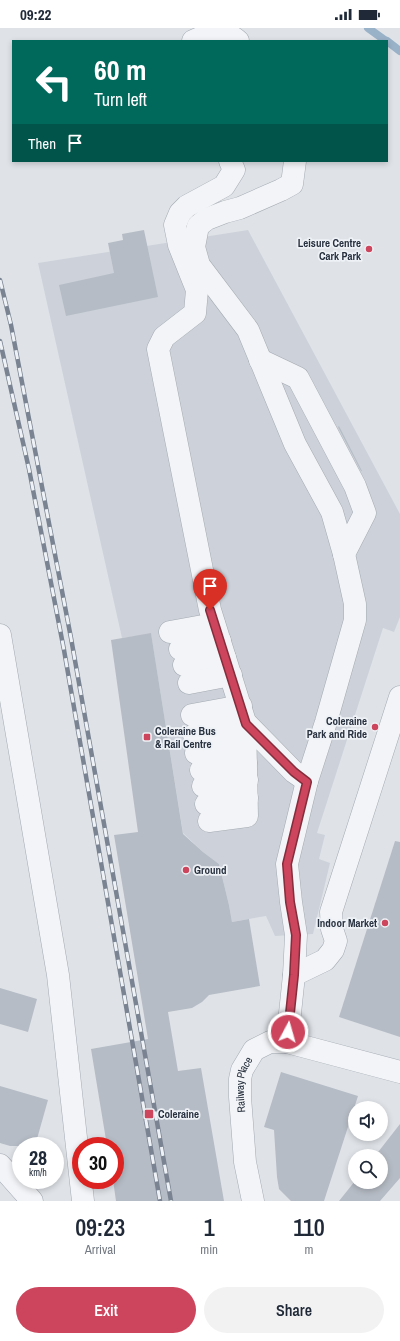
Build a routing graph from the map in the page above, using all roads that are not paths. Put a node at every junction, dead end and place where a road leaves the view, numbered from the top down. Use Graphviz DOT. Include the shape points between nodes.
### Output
graph roads {
  1 [pos="196,40"];
  2 [pos="237,40"];
  3 [pos="230,162"];
  4 [pos="295,162"];
  5 [pos="260,360"];
  6 [pos="344,554"];
  7 [pos="0,635"];
  8 [pos="400,697"];
  9 [pos="236,711"];
  10 [pos="193,726"];
  11 [pos="307,782"];
  12 [pos="294,975"];
  13 [pos="286,1042"];
  14 [pos="400,1072"];
  15 [pos="0,1165"];
  16 [pos="32,1201"];
  17 [pos="83,1201"];
  18 [pos="254,1201"];
  1 -- 2 [label="street" via="218,31 232,34"];
  3 -- 9 [label="street" via="234,170 224,186 187,206 178,216 175,225 179,245 197,290 195,313 164,337 158,349"];
  4 -- 5 [label="street" via="292,184 240,208 208,219 198,226 194,247 199,265 248,330"];
  5 -- 6 [label="street" via="295,444 332,512"];
  5 -- 6 [label="street" via="298,378 355,486 365,513"];
  6 -- 11 [label="street" via="355,604 355,620"];
  7 -- 17 [label="street" via="58,975"];
  8 -- 12 [label="street" via="331,912 332,930 336,941 333,950 325,960"];
  9 -- 10 [label="street"];
  9 -- 10 [label="street"];
  9 -- 10 [label="street"];
  9 -- 10 [label="street"];
  9 -- 10 [label="street"];
  9 -- 10 [label="street"];
  9 -- 11 [label="street" via="294,772"];
  11 -- 12 [label="street" via="287,864 296,935"];
  12 -- 13 [label="street"];
  13 -- 14 [label="street, Railway Place"];
  13 -- 18 [label="street, Railway Place" via="270,1042 254,1050 242,1070 240,1079 245,1162"];
  15 -- 16 [label="street"];
}
